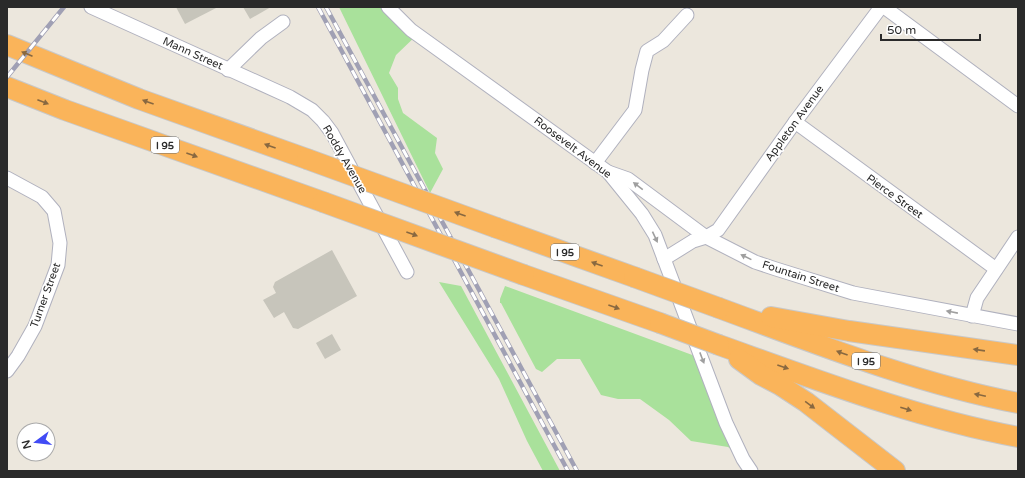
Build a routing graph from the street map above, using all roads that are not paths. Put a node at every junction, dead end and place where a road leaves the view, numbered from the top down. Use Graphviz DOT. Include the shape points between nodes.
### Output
graph roads {
  1 [pos="91,7"];
  2 [pos="388,7"];
  3 [pos="882,7"];
  4 [pos="687,15"];
  5 [pos="283,22"];
  6 [pos="7,45"];
  7 [pos="228,70"];
  8 [pos="7,87"];
  9 [pos="1018,106"];
  10 [pos="795,122"];
  11 [pos="595,162"];
  12 [pos="608,172"];
  13 [pos="7,178"];
  14 [pos="706,237"];
  15 [pos="1018,237"];
  16 [pos="664,259"];
  17 [pos="996,270"];
  18 [pos="407,272"];
  19 [pos="719,308"];
  20 [pos="972,316"];
  21 [pos="1018,324"];
  22 [pos="719,345"];
  23 [pos="1018,355"];
  24 [pos="7,372"];
  25 [pos="1018,403"];
  26 [pos="1018,437"];
  27 [pos="751,471"];
  28 [pos="895,471"];
  1 -- 7 [label="street, Mann Street"];
  2 -- 11 [label="street, Roosevelt Avenue" via="411,30"];
  3 -- 9 [label="street"];
  3 -- 10 [label="street, Appleton Avenue"];
  4 -- 11 [label="street" via="662,41 647,51 635,110"];
  5 -- 7 [label="street, Mann Street" via="261,38"];
  19 -- 6 [label="highway, I 95, one-way, bridge" via="132,96"];
  7 -- 18 [label="street, Roddy Avenue" via="298,101 323,121 341,148"];
  8 -- 22 [label="highway, I 95, one-way, bridge"];
  10 -- 14 [label="street, Appleton Avenue" via="718,230"];
  10 -- 17 [label="street, Pierce Street"];
  11 -- 12 [label="street, Roosevelt Avenue"];
  14 -- 12 [label="street, Fountain Street, one-way" via="628,179"];
  12 -- 16 [label="street, Roosevelt Avenue, one-way" via="642,214 655,235"];
  13 -- 24 [label="street, Turner Street" via="42,197 54,211 60,243 58,265 35,326"];
  14 -- 16 [label="street, Appleton Avenue" via="693,241"];
  20 -- 14 [label="street, Fountain Street, one-way" via="853,293 755,262"];
  15 -- 17 [label="street"];
  16 -- 27 [label="street, Roosevelt Avenue, one-way" via="726,423"];
  17 -- 20 [label="street" via="978,298"];
  23 -- 19 [label="highway, one-way" via="856,332"];
  25 -- 19 [label="highway, I 95, one-way" via="906,375"];
  20 -- 21 [label="street, Fountain Street"];
  22 -- 26 [label="highway, I 95, one-way" via="909,410"];
  22 -- 28 [label="highway, one-way" via="761,375 818,410"];
}
